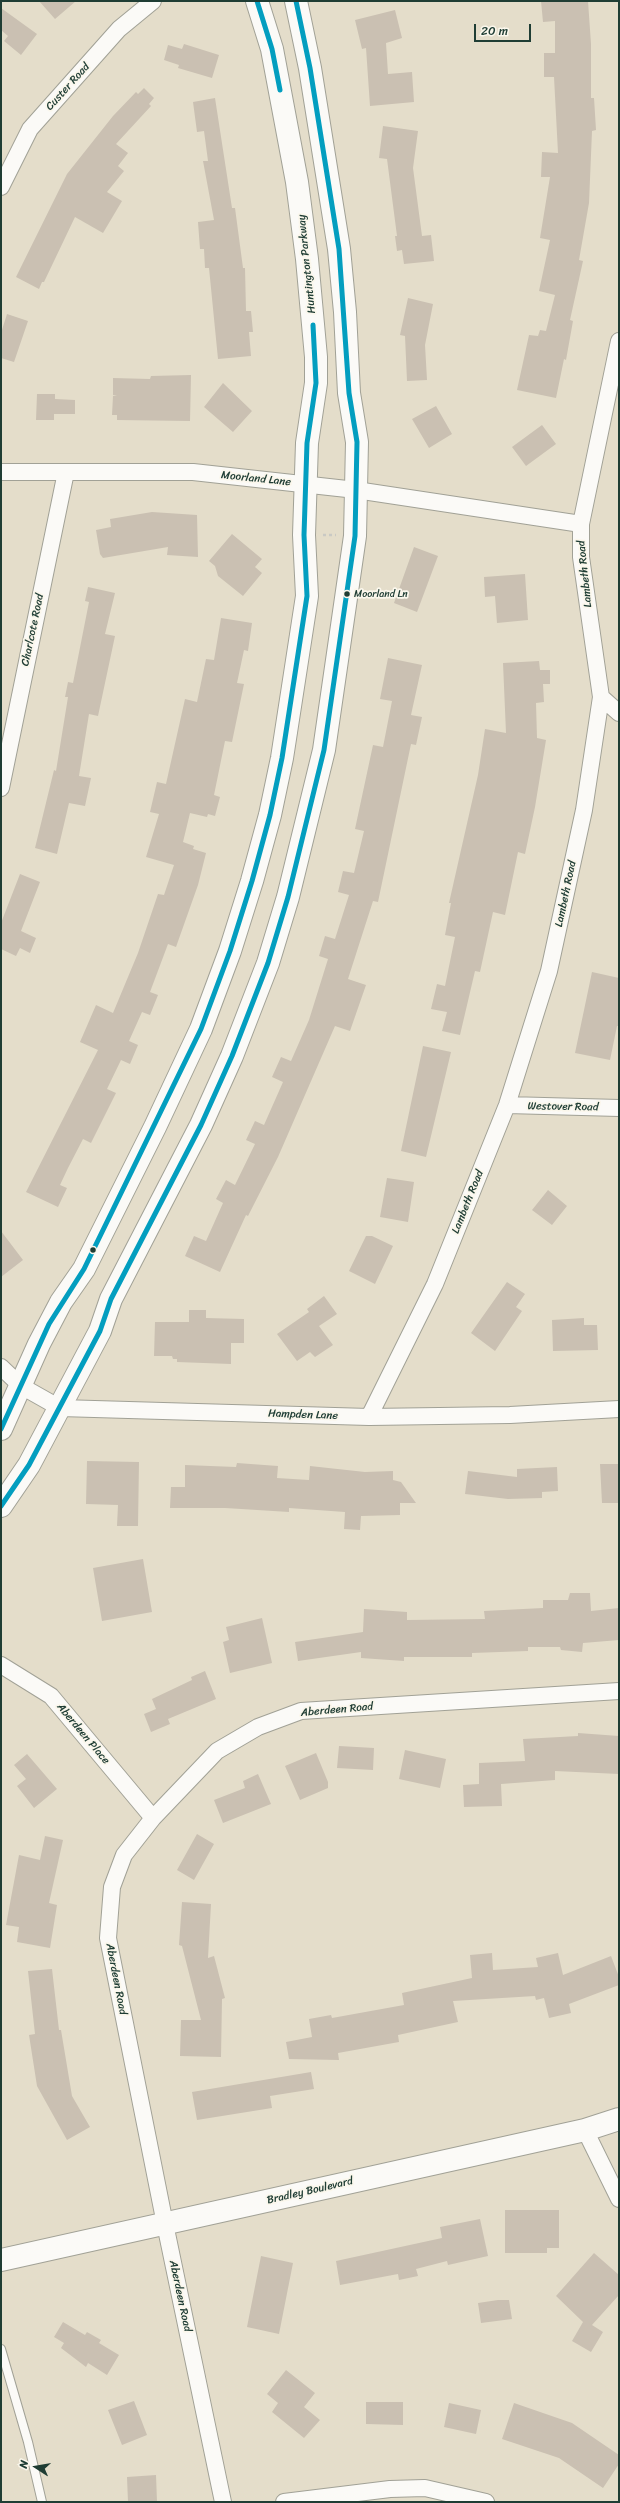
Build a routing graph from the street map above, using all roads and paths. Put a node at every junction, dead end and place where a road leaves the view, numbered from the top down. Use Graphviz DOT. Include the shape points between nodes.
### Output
graph roads {
  1 [pos="153,1"];
  2 [pos="257,1"];
  3 [pos="296,1"];
  4 [pos="1,188"];
  5 [pos="619,341"];
  6 [pos="1,472"];
  7 [pos="66,472"];
  8 [pos="306,484"];
  9 [pos="356,490"];
  10 [pos="581,524"];
  11 [pos="304,535"];
  12 [pos="355,536"];
  13 [pos="601,696"];
  14 [pos="619,713"];
  15 [pos="1,788"];
  16 [pos="507,1106"];
  17 [pos="619,1108"];
  18 [pos="1,1367"];
  19 [pos="21,1386"];
  20 [pos="60,1408"];
  21 [pos="619,1409"];
  22 [pos="369,1417"];
  23 [pos="1,1429"];
  24 [pos="1,1506"];
  25 [pos="1,1665"];
  26 [pos="619,1692"];
  27 [pos="153,1818"];
  28 [pos="619,2119"];
  29 [pos="584,2130"];
  30 [pos="619,2199"];
  31 [pos="164,2224"];
  32 [pos="1,2260"];
  33 [pos="1,2348"];
  34 [pos="42,2502"];
  35 [pos="223,2502"];
  36 [pos="284,2502"];
  37 [pos="486,2502"];
  1 -- 4 [label="street, Custer Road" via="119,29 30,129"];
  2 -- 8 [label="street, Huntington Parkway" via="272,49 279,84 297,182 307,259 316,383 307,444"];
  3 -- 9 [label="street" via="312,76 339,249 349,393 357,442"];
  5 -- 10 [label="street, Lambeth Road"];
  6 -- 7 [label="street, Moorland Lane"];
  7 -- 8 [label="street, Moorland Lane" via="193,472"];
  7 -- 15 [label="street, Charlcote Road"];
  8 -- 9 [label="street, Moorland Lane"];
  8 -- 11 [label="street, Huntington Parkway"];
  9 -- 10 [label="street, Moorland Lane"];
  9 -- 12 [label="street"];
  10 -- 13 [label="street, Lambeth Road" via="581,557"];
  11 -- 12 [label="path"];
  11 -- 19 [label="street, Huntington Parkway" via="307,596 282,758 270,815 230,951 200,1029 156,1127 84,1269 49,1324"];
  12 -- 20 [label="street" via="324,750 288,897 268,963 232,1056 201,1125 117,1286 100,1332"];
  13 -- 14 [label="street"];
  13 -- 16 [label="street, Lambeth Road" via="584,810 549,971"];
  16 -- 17 [label="street, Westover Road"];
  16 -- 22 [label="street, Lambeth Road" via="436,1284"];
  18 -- 19 [label="street, Hampden Lane"];
  19 -- 20 [label="street, Hampden Lane"];
  19 -- 23 [label="street, Huntington Parkway"];
  20 -- 22 [label="street, Hampden Lane"];
  20 -- 24 [label="street" via="29,1465"];
  21 -- 22 [label="street, Hampden Lane" via="510,1415"];
  25 -- 27 [label="street, Aberdeen Place" via="51,1696"];
  26 -- 27 [label="street, Aberdeen Road" via="301,1711 258,1727 217,1751"];
  27 -- 31 [label="street, Aberdeen Road" via="124,1855 112,1888 108,1938"];
  28 -- 29 [label="street, Bradley Boulevard"];
  29 -- 30 [label="street"];
  29 -- 31 [label="street, Bradley Boulevard"];
  31 -- 32 [label="street, Bradley Boulevard"];
  31 -- 35 [label="street, Aberdeen Road"];
  33 -- 34 [label="lane"];
  36 -- 37 [label="street" via="390,2489 425,2488"];
}
